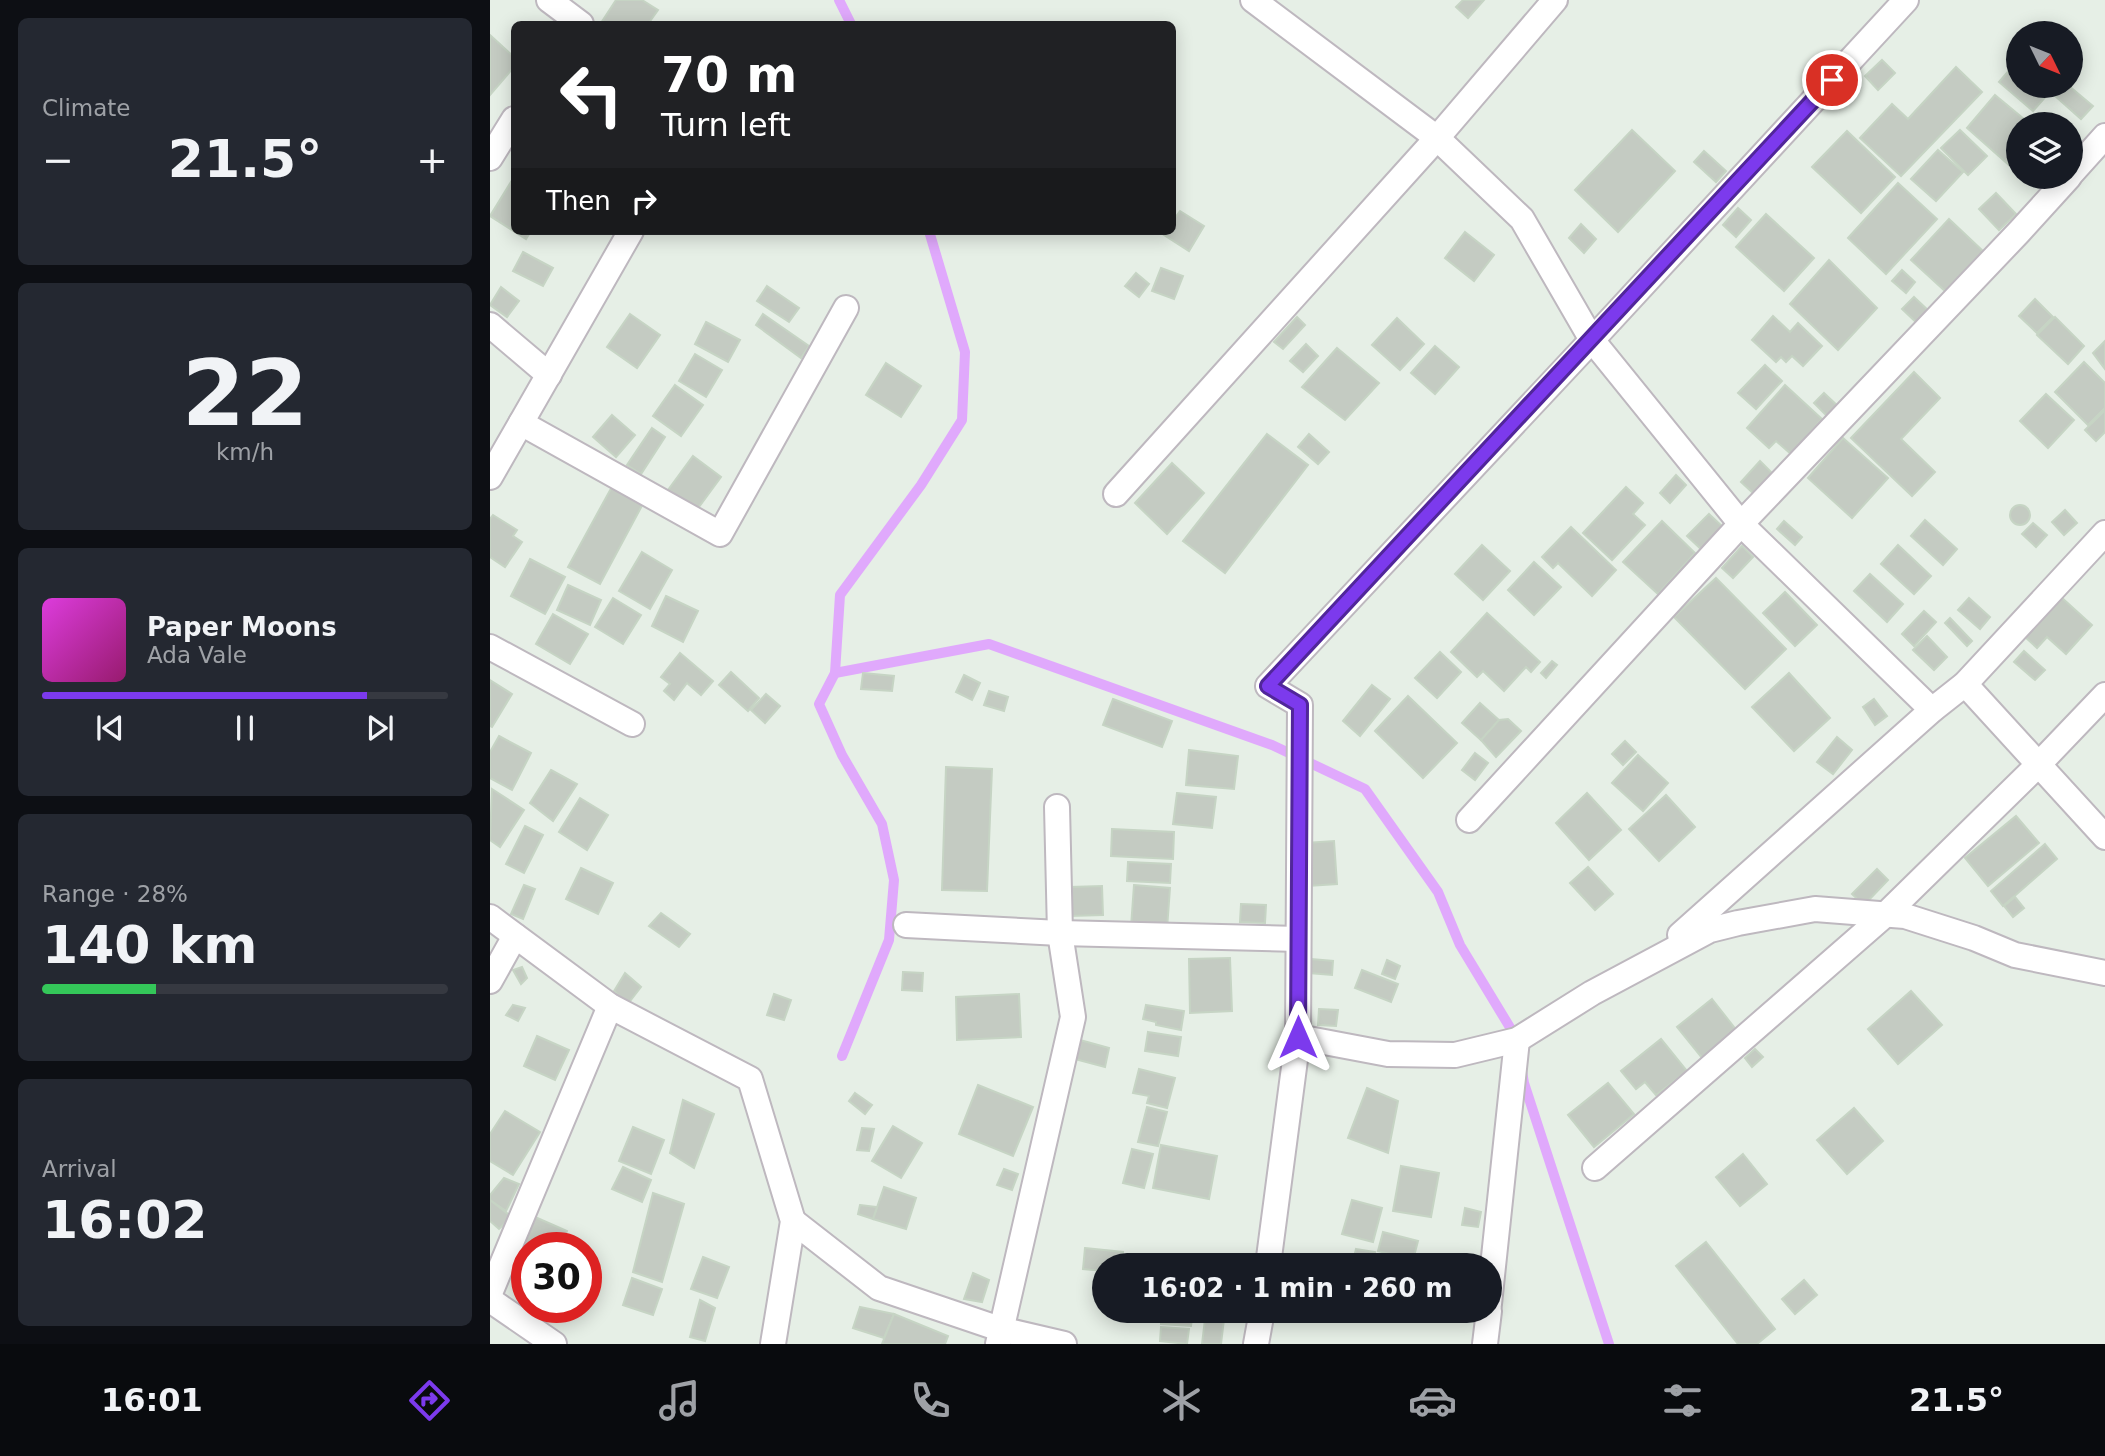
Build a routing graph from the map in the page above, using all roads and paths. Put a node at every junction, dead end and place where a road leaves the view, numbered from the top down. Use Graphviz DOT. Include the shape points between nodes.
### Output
graph roads {
  1 [pos="548,0"];
  2 [pos="1253,0"];
  3 [pos="1555,0"];
  4 [pos="1906,0"];
  5 [pos="573,21"];
  6 [pos="511,124"];
  7 [pos="2105,136"];
  8 [pos="1437,138"];
  9 [pos="490,158"];
  10 [pos="2083,160"];
  11 [pos="2057,189"];
  12 [pos="629,235"];
  13 [pos="846,308"];
  14 [pos="490,326"];
  15 [pos="1592,340"];
  16 [pos="549,375"];
  17 [pos="521,423"];
  18 [pos="490,476"];
  19 [pos="1116,494"];
  20 [pos="1741,524"];
  21 [pos="2105,533"];
  22 [pos="490,647"];
  23 [pos="1965,684"];
  24 [pos="2105,695"];
  25 [pos="1932,710"];
  26 [pos="632,724"];
  27 [pos="2038,765"];
  28 [pos="1057,807"];
  29 [pos="1469,820"];
  30 [pos="2105,837"];
  31 [pos="1885,915"];
  32 [pos="490,917"];
  33 [pos="906,925"];
  34 [pos="1060,933"];
  35 [pos="514,936"];
  36 [pos="1298,939"];
  37 [pos="1651,961"];
  38 [pos="2105,973"];
  39 [pos="490,981"];
  40 [pos="610,1006"];
  41 [pos="1298,1037"];
  42 [pos="1517,1040"];
  43 [pos="1595,1168"];
  44 [pos="793,1221"];
  45 [pos="1270,1253"];
  46 [pos="1494,1253"];
  47 [pos="490,1293"];
  48 [pos="490,1300"];
  49 [pos="1260,1323"];
  50 [pos="1488,1323"];
  51 [pos="999,1337"];
  52 [pos="554,1344"];
  53 [pos="773,1344"];
  54 [pos="1064,1344"];
  55 [pos="1256,1344"];
  56 [pos="1485,1344"];
  1 -- 5 [label="street"];
  2 -- 8 [label="street"];
  3 -- 8 [label="street"];
  4 -- 15 [label="street"];
  6 -- 9 [label="street"];
  7 -- 10 [label="street"];
  8 -- 15 [label="street" via="1522,219"];
  8 -- 19 [label="street"];
  11 -- 20 [label="street"];
  12 -- 16 [label="street"];
  13 -- 17 [label="street" via="720,534"];
  14 -- 16 [label="street"];
  15 -- 20 [label="street"];
  15 -- 36 [label="street" via="1268,686 1300,705"];
  16 -- 17 [label="street"];
  17 -- 18 [label="street"];
  20 -- 25 [label="street"];
  20 -- 29 [label="street"];
  21 -- 23 [label="street"];
  22 -- 26 [label="street"];
  23 -- 25 [label="street"];
  23 -- 27 [label="street"];
  24 -- 27 [label="street"];
  25 -- 37 [label="street"];
  27 -- 30 [label="street"];
  27 -- 31 [label="street"];
  28 -- 34 [label="street"];
  31 -- 37 [label="street" via="1815,909 1738,923 1710,930"];
  31 -- 38 [label="street" via="1905,916 2015,955"];
  31 -- 43 [label="street"];
  32 -- 35 [label="street"];
  33 -- 34 [label="street"];
  34 -- 36 [label="street"];
  34 -- 51 [label="street" via="1073,1017"];
  35 -- 39 [label="street"];
  35 -- 40 [label="street"];
  36 -- 41 [label="street"];
  37 -- 42 [label="street"];
  40 -- 44 [label="street" via="750,1079"];
  40 -- 47 [label="street"];
  41 -- 42 [label="street" via="1388,1054 1455,1055"];
  41 -- 45 [label="street"];
  42 -- 46 [label="street"];
  44 -- 51 [label="street" via="879,1288"];
  44 -- 53 [label="street"];
  48 -- 52 [label="street"];
  49 -- 55 [label="street"];
  50 -- 56 [label="street"];
  51 -- 54 [label="street"];
}
